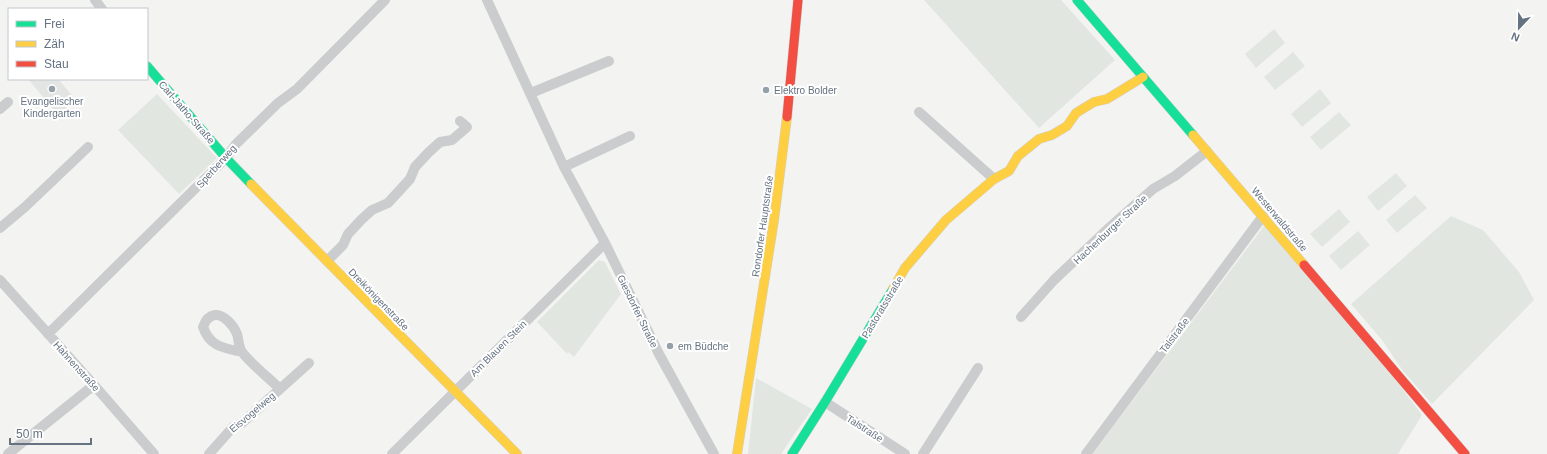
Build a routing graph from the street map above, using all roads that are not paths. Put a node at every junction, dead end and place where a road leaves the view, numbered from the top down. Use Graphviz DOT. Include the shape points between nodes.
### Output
graph roads {
  1 [pos="95,0"];
  2 [pos="385,0"];
  3 [pos="487,0"];
  4 [pos="798,0"];
  5 [pos="1077,0"];
  6 [pos="101,8"];
  7 [pos="609,61"];
  8 [pos="148,67"];
  9 [pos="1143,77"];
  10 [pos="531,93"];
  11 [pos="920,112"];
  12 [pos="460,121"];
  13 [pos="630,136"];
  14 [pos="88,147"];
  15 [pos="1207,151"];
  16 [pos="226,158"];
  17 [pos="564,167"];
  18 [pos="994,179"];
  19 [pos="1263,216"];
  20 [pos="0,228"];
  21 [pos="605,243"];
  22 [pos="327,261"];
  23 [pos="0,280"];
  24 [pos="1021,317"];
  25 [pos="48,334"];
  26 [pos="242,352"];
  27 [pos="309,363"];
  28 [pos="978,368"];
  29 [pos="94,385"];
  30 [pos="280,389"];
  31 [pos="455,391"];
  32 [pos="825,402"];
  33 [pos="8,454"];
  34 [pos="154,454"];
  35 [pos="209,454"];
  36 [pos="392,454"];
  37 [pos="517,454"];
  38 [pos="714,454"];
  39 [pos="737,454"];
  40 [pos="792,454"];
  41 [pos="905,454"];
  42 [pos="923,454"];
  43 [pos="1086,454"];
  44 [pos="1465,454"];
  1 -- 6 [label="street"];
  2 -- 16 [label="street, Sperberweg" via="297,90 278,103 236,144"];
  3 -- 10 [label="street, Giesdorfer Straße"];
  4 -- 39 [label="street, Rondorfer Hauptstraße" via="774,220"];
  5 -- 9 [label="street, Westerwaldstraße"];
  7 -- 10 [label="street"];
  8 -- 16 [label="street, Carl-Jatho-Straße"];
  9 -- 15 [label="street, Westerwaldstraße"];
  9 -- 18 [label="street, Pastoratsstraße" via="1107,99 1094,102 1076,113 1067,126 1039,139 1018,156 1009,171"];
  10 -- 17 [label="street, Giesdorfer Straße"];
  11 -- 18 [label="street"];
  12 -- 22 [label="street" via="467,127 452,140 440,142 428,153 392,199 362,219 348,234 343,245"];
  13 -- 17 [label="street"];
  14 -- 20 [label="street"];
  15 -- 19 [label="street, Westerwaldstraße"];
  15 -- 24 [label="street, Hachenburger Straße" via="1175,176 1153,189 1116,222 1054,280"];
  16 -- 22 [label="street, Dreikönigenstraße"];
  16 -- 25 [label="street, Sperberweg"];
  17 -- 21 [label="street, Giesdorfer Straße"];
  18 -- 32 [label="street, Pastoratsstraße" via="946,220 905,268"];
  19 -- 43 [label="street, Talstraße"];
  19 -- 44 [label="street, Westerwaldstraße"];
  21 -- 31 [label="street, Am Blauen Stein"];
  21 -- 38 [label="street, Giesdorfer Straße" via="659,354"];
  22 -- 31 [label="street, Dreikönigenstraße"];
  23 -- 25 [label="street, Hahnenstraße"];
  25 -- 29 [label="street, Hahnenstraße"];
  26 -- 30 [label="street, Eisvogelweg"];
  27 -- 30 [label="street, Eisvogelweg"];
  28 -- 42 [label="street"];
  29 -- 33 [label="street"];
  29 -- 34 [label="street, Hahnenstraße"];
  30 -- 35 [label="street, Eisvogelweg" via="242,423 233,427"];
  31 -- 36 [label="street, Am Blauen Stein"];
  31 -- 37 [label="street, Dreikönigenstraße"];
  32 -- 40 [label="street, Pastoratsstraße"];
  32 -- 41 [label="street, Talstraße"];
}
